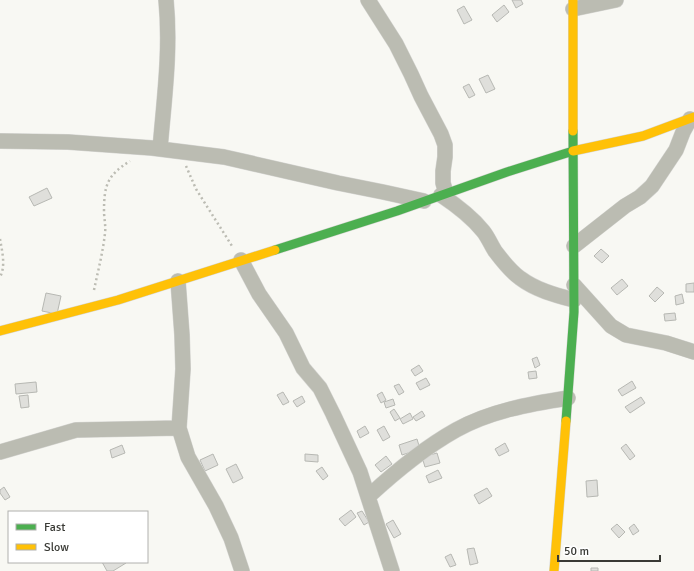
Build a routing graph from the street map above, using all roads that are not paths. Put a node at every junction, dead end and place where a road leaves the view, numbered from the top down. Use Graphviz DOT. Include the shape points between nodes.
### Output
graph roads {
  1 [pos="166,0"];
  2 [pos="368,0"];
  3 [pos="616,0"];
  4 [pos="573,5"];
  5 [pos="692,118"];
  6 [pos="0,141"];
  7 [pos="154,149"];
  8 [pos="574,151"];
  9 [pos="444,194"];
  10 [pos="424,201"];
  11 [pos="574,246"];
  12 [pos="241,260"];
  13 [pos="178,281"];
  14 [pos="574,285"];
  15 [pos="574,300"];
  16 [pos="0,331"];
  17 [pos="692,350"];
  18 [pos="568,398"];
  19 [pos="179,428"];
  20 [pos="0,452"];
  21 [pos="369,496"];
  22 [pos="242,571"];
  23 [pos="392,571"];
  24 [pos="554,571"];
  1 -- 7 [label="street" via="169,24 167,61"];
  2 -- 9 [label="street" via="396,44 441,134 446,157 443,171"];
  3 -- 4 [label="street"];
  4 -- 8 [label="street"];
  5 -- 8 [label="street" via="643,136"];
  5 -- 11 [label="street" via="682,132 676,150 652,186"];
  6 -- 7 [label="street" via="68,142"];
  7 -- 10 [label="street" via="224,157"];
  8 -- 9 [label="street"];
  8 -- 11 [label="street"];
  9 -- 10 [label="street"];
  9 -- 15 [label="street" via="483,231 496,252 519,278 538,289"];
  10 -- 12 [label="street" via="285,248"];
  11 -- 14 [label="street"];
  12 -- 13 [label="street"];
  12 -- 21 [label="street" via="259,294 286,333 303,368 320,388"];
  13 -- 16 [label="street" via="118,300"];
  13 -- 19 [label="street" via="183,369"];
  14 -- 15 [label="street"];
  14 -- 17 [label="street" via="610,326 626,335"];
  15 -- 18 [label="street"];
  18 -- 21 [label="street" via="525,405 457,429 396,471"];
  18 -- 24 [label="street"];
  19 -- 20 [label="street" via="76,430"];
  19 -- 22 [label="street" via="188,457 216,506 231,538"];
  21 -- 23 [label="street"];
}
